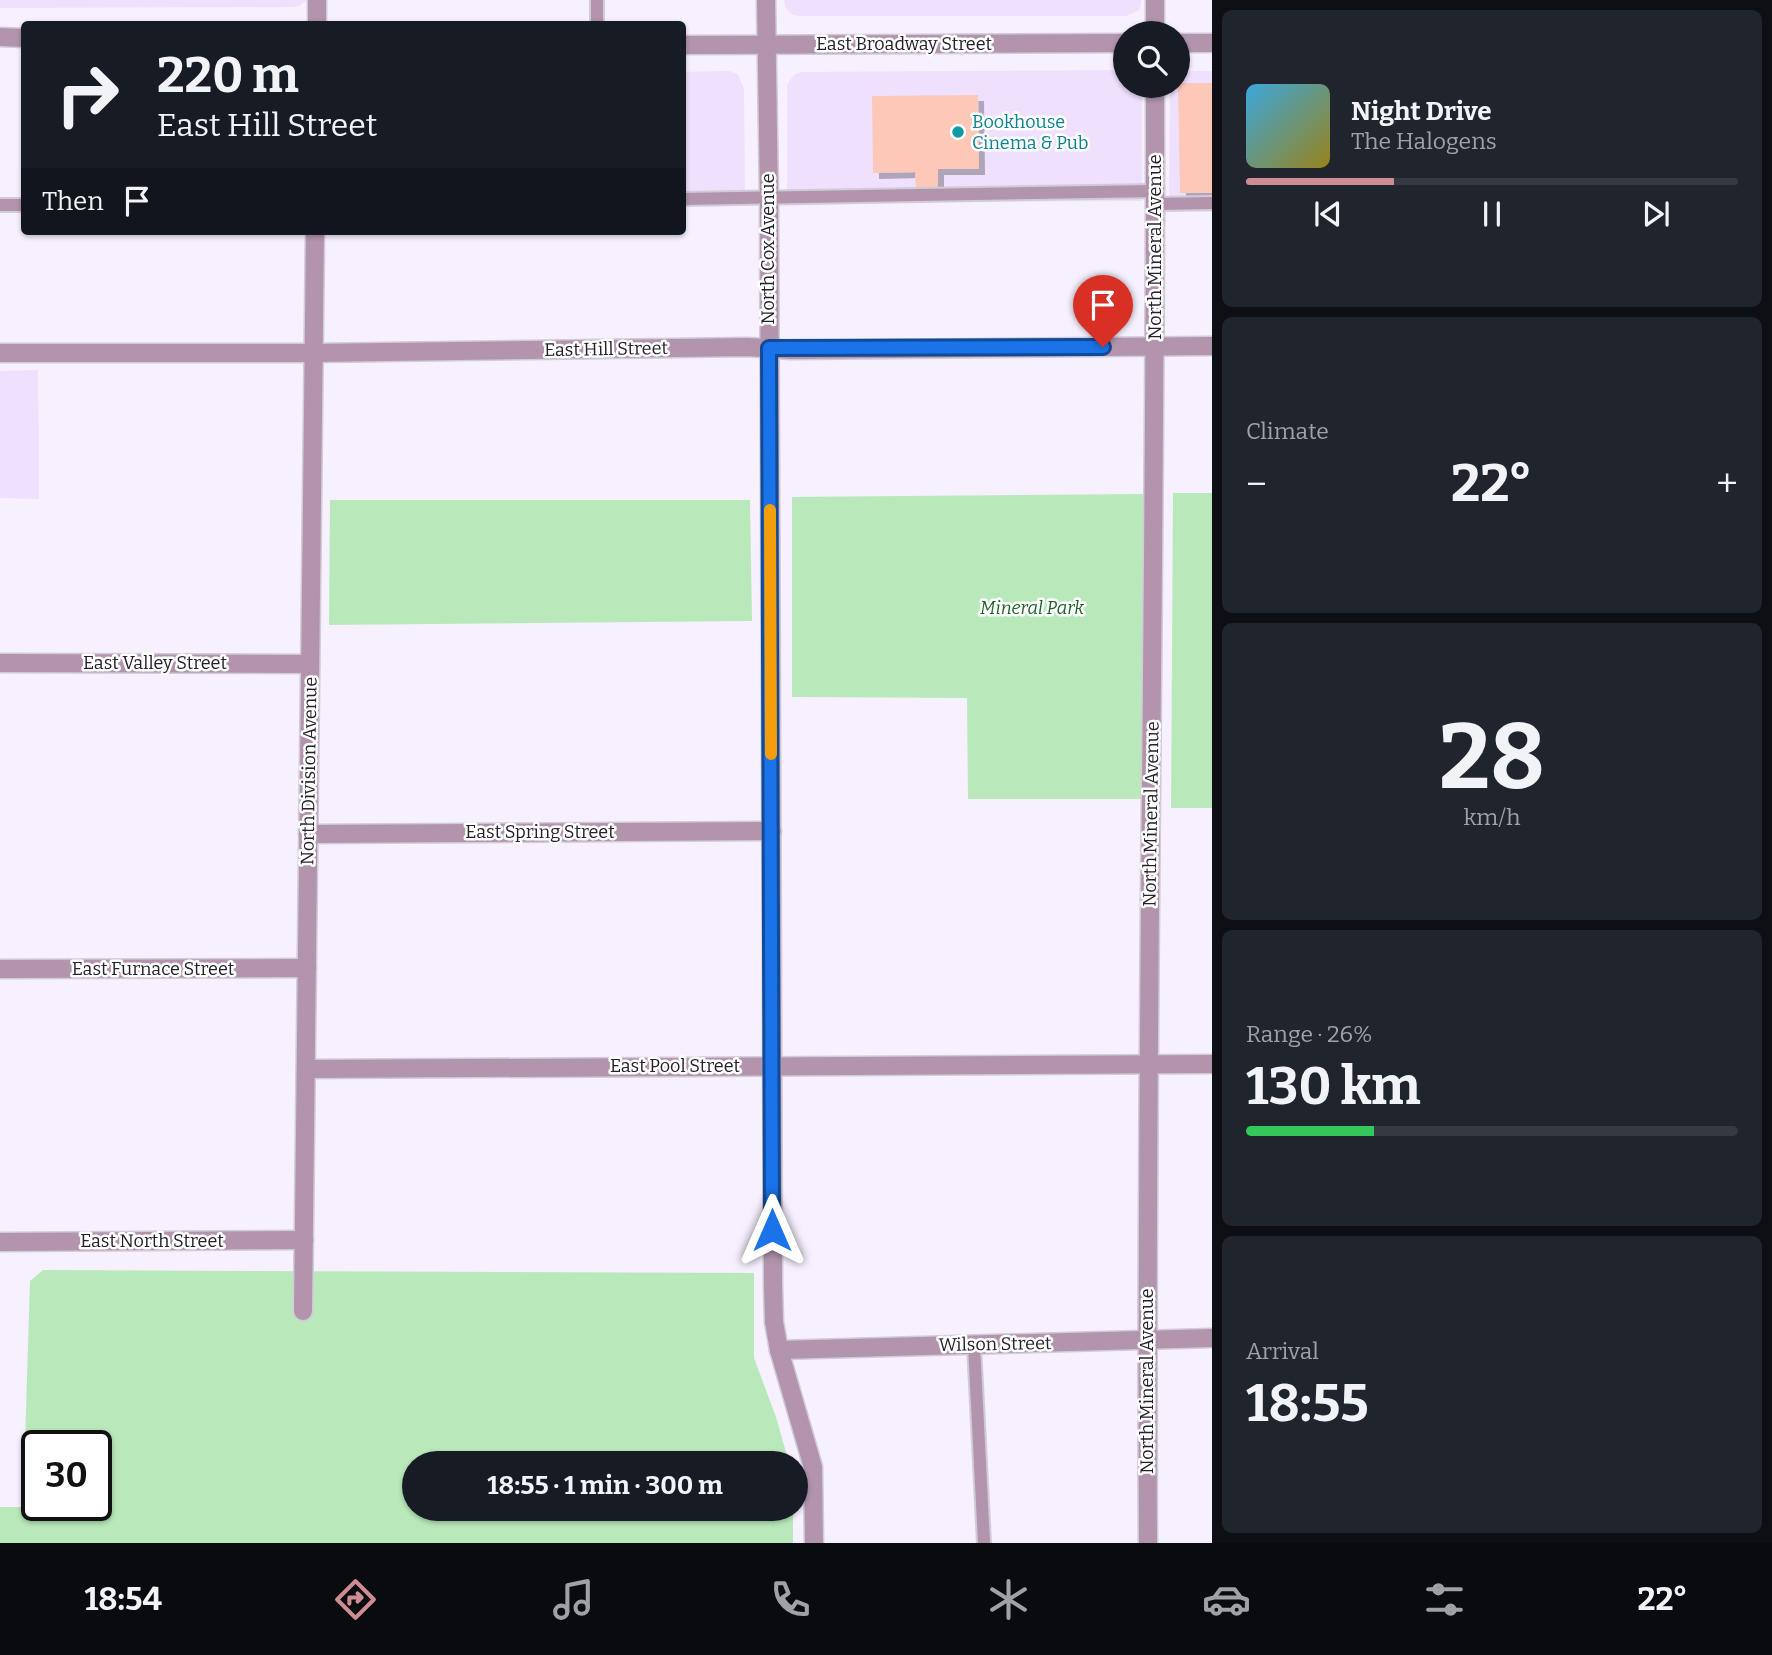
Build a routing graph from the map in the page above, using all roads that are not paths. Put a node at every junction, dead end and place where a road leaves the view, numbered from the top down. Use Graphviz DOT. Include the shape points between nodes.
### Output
graph roads {
  1 [pos="317,0"];
  2 [pos="597,0"];
  3 [pos="766,0"];
  4 [pos="1155,0"];
  5 [pos="317,21"];
  6 [pos="597,21"];
  7 [pos="1155,21"];
  8 [pos="0,37"];
  9 [pos="21,38"];
  10 [pos="1113,43"];
  11 [pos="1190,43"];
  12 [pos="1212,43"];
  13 [pos="766,44"];
  14 [pos="686,45"];
  15 [pos="1155,98"];
  16 [pos="1155,197"];
  17 [pos="769,198"];
  18 [pos="686,199"];
  19 [pos="1212,203"];
  20 [pos="0,205"];
  21 [pos="21,205"];
  22 [pos="315,235"];
  23 [pos="1212,346"];
  24 [pos="1156,347"];
  25 [pos="769,348"];
  26 [pos="0,353"];
  27 [pos="313,353"];
  28 [pos="0,663"];
  29 [pos="310,664"];
  30 [pos="772,831"];
  31 [pos="308,834"];
  32 [pos="307,968"];
  33 [pos="0,969"];
  34 [pos="1212,1064"];
  35 [pos="771,1065"];
  36 [pos="1149,1065"];
  37 [pos="306,1069"];
  38 [pos="304,1240"];
  39 [pos="0,1242"];
  40 [pos="303,1311"];
  41 [pos="1212,1338"];
  42 [pos="1146,1341"];
  43 [pos="974,1345"];
  44 [pos="779,1350"];
  45 [pos="814,1543"];
  46 [pos="984,1543"];
  47 [pos="1148,1543"];
  1 -- 5 [label="street"];
  2 -- 6 [label="lane"];
  3 -- 13 [label="street, North Cox Avenue"];
  4 -- 7 [label="street"];
  8 -- 9 [label="street"];
  10 -- 13 [label="street, East Broadway Street"];
  11 -- 12 [label="street"];
  13 -- 14 [label="street, East Broadway Street"];
  13 -- 17 [label="street, North Cox Avenue"];
  15 -- 16 [label="street, North Mineral Avenue"];
  16 -- 17 [label="lane"];
  16 -- 19 [label="lane"];
  16 -- 24 [label="street, North Mineral Avenue"];
  17 -- 18 [label="lane"];
  17 -- 25 [label="street, North Cox Avenue"];
  20 -- 21 [label="lane"];
  22 -- 27 [label="street, North Division Avenue"];
  23 -- 24 [label="street, East Hill Street"];
  24 -- 25 [label="street, East Hill Street"];
  24 -- 36 [label="street, North Mineral Avenue"];
  25 -- 27 [label="street, East Hill Street"];
  25 -- 30 [label="street, North Cox Avenue"];
  26 -- 27 [label="street, East Hill Street"];
  27 -- 29 [label="street, North Division Avenue"];
  28 -- 29 [label="street, East Valley Street"];
  29 -- 31 [label="street, North Division Avenue"];
  30 -- 31 [label="street, East Spring Street"];
  30 -- 35 [label="street, North Cox Avenue"];
  31 -- 32 [label="street, North Division Avenue"];
  32 -- 33 [label="street, East Furnace Street"];
  32 -- 37 [label="street, North Division Avenue"];
  34 -- 36 [label="street, East Pool Street"];
  35 -- 36 [label="street, East Pool Street"];
  35 -- 37 [label="street, East Pool Street"];
  35 -- 44 [label="street, North Cox Avenue" via="774,1322"];
  36 -- 42 [label="street, North Mineral Avenue"];
  37 -- 38 [label="street, North Division Avenue"];
  38 -- 39 [label="street, East North Street"];
  38 -- 40 [label="street, North Division Avenue"];
  41 -- 42 [label="street, Wilson Street"];
  42 -- 43 [label="street, Wilson Street"];
  42 -- 47 [label="street, North Mineral Avenue"];
  43 -- 44 [label="street, Wilson Street"];
  43 -- 46 [label="lane"];
  44 -- 45 [label="street, North Cox Avenue" via="813,1467"];
}
